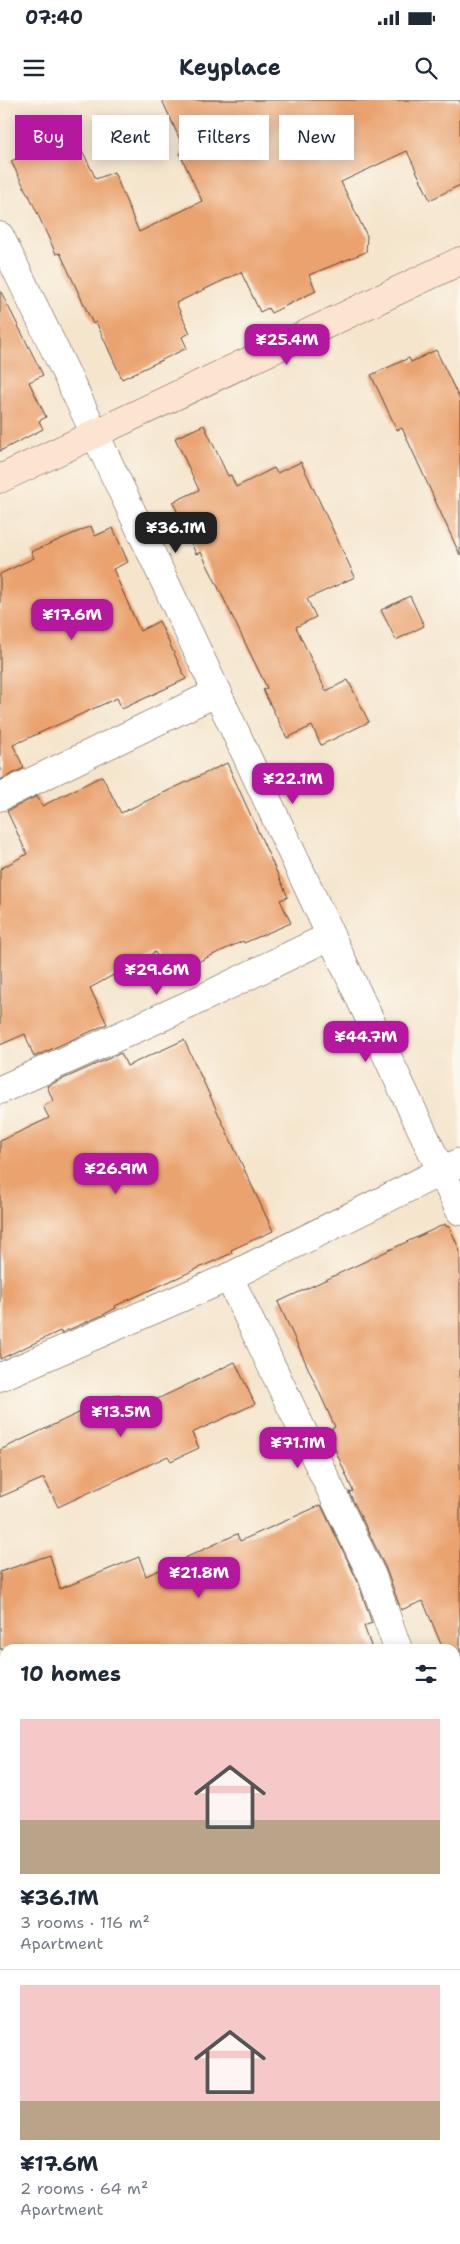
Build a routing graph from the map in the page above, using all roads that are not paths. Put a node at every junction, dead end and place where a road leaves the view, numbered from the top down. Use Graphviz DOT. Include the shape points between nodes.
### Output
graph roads {
  1 [pos="0,236"];
  2 [pos="460,261"];
  3 [pos="96,433"];
  4 [pos="0,479"];
  5 [pos="218,692"];
  6 [pos="0,797"];
  7 [pos="330,936"];
  8 [pos="0,1090"];
  9 [pos="451,1167"];
  10 [pos="460,1211"];
  11 [pos="229,1277"];
  12 [pos="0,1377"];
  13 [pos="396,1644"];
  1 -- 3 [label="street"];
  2 -- 3 [label="street"];
  3 -- 4 [label="street"];
  3 -- 5 [label="street"];
  5 -- 6 [label="street"];
  5 -- 7 [label="street"];
  7 -- 8 [label="street" via="184,1007"];
  7 -- 9 [label="street"];
  9 -- 10 [label="street"];
  9 -- 11 [label="street"];
  11 -- 12 [label="street"];
  11 -- 13 [label="street" via="372,1576"];
}
